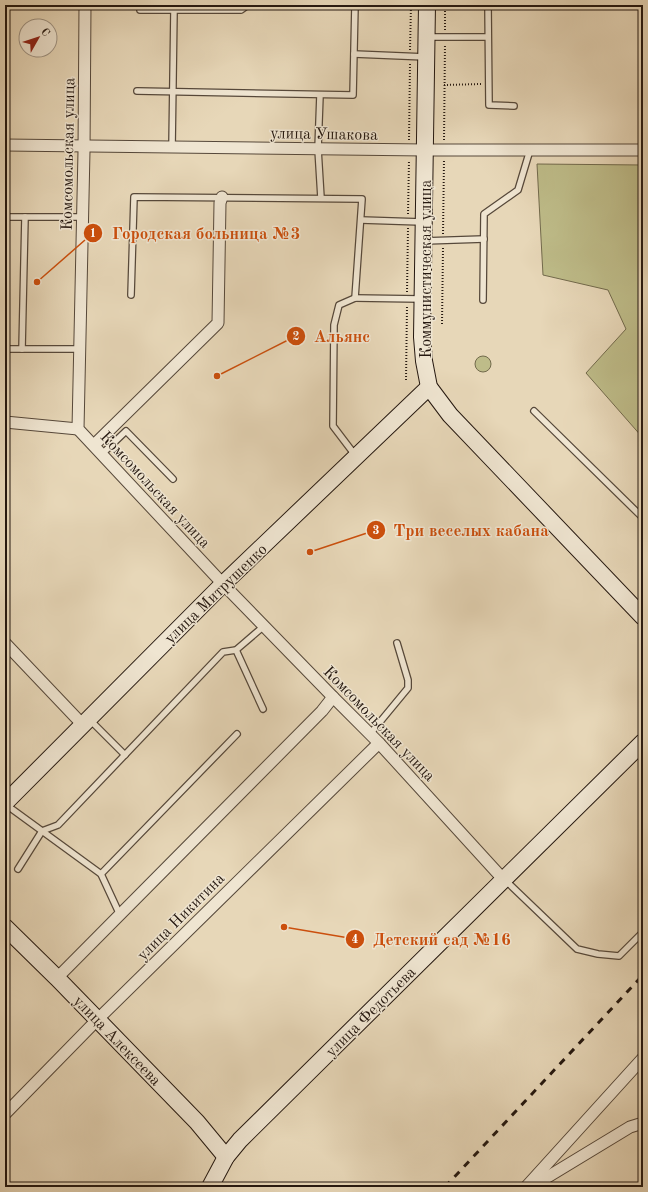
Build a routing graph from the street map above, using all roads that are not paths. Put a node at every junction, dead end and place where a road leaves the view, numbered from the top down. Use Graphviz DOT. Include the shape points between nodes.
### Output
graph roads {
  1 [pos="85,5"];
  2 [pos="248,5"];
  3 [pos="355,5"];
  4 [pos="427,5"];
  5 [pos="488,5"];
  6 [pos="140,10"];
  7 [pos="174,10"];
  8 [pos="426,37"];
  9 [pos="488,37"];
  10 [pos="354,54"];
  11 [pos="426,57"];
  12 [pos="137,92"];
  13 [pos="172,92"];
  14 [pos="320,95"];
  15 [pos="514,106"];
  16 [pos="5,145"];
  17 [pos="84,145"];
  18 [pos="172,146"];
  19 [pos="318,149"];
  20 [pos="425,150"];
  21 [pos="530,150"];
  22 [pos="643,150"];
  23 [pos="222,197"];
  24 [pos="321,198"];
  25 [pos="5,217"];
  26 [pos="25,217"];
  27 [pos="82,217"];
  28 [pos="360,220"];
  29 [pos="424,222"];
  30 [pos="484,240"];
  31 [pos="424,241"];
  32 [pos="131,295"];
  33 [pos="355,298"];
  34 [pos="415,299"];
  35 [pos="483,300"];
  36 [pos="5,349"];
  37 [pos="22,349"];
  38 [pos="80,349"];
  39 [pos="429,387"];
  40 [pos="534,411"];
  41 [pos="5,422"];
  42 [pos="78,429"];
  43 [pos="94,446"];
  44 [pos="102,454"];
  45 [pos="356,456"];
  46 [pos="173,479"];
  47 [pos="643,518"];
  48 [pos="223,584"];
  49 [pos="643,617"];
  50 [pos="264,626"];
  51 [pos="5,643"];
  52 [pos="397,643"];
  53 [pos="236,650"];
  54 [pos="333,697"];
  55 [pos="263,709"];
  56 [pos="85,721"];
  57 [pos="237,734"];
  58 [pos="370,734"];
  59 [pos="643,742"];
  60 [pos="379,743"];
  61 [pos="125,755"];
  62 [pos="5,804"];
  63 [pos="42,831"];
  64 [pos="18,869"];
  65 [pos="101,874"];
  66 [pos="503,879"];
  67 [pos="120,915"];
  68 [pos="5,927"];
  69 [pos="643,932"];
  70 [pos="57,978"];
  71 [pos="98,1019"];
  72 [pos="643,1058"];
  73 [pos="5,1114"];
  74 [pos="643,1123"];
  75 [pos="226,1157"];
  76 [pos="210,1187"];
  77 [pos="526,1187"];
  78 [pos="530,1187"];
  1 -- 17 [label="street, Комсомольская улица"];
  2 -- 7 [label="lane" via="241,10"];
  3 -- 10 [label="lane"];
  4 -- 8 [label="main road, Коммунистическая улица"];
  5 -- 9 [label="lane"];
  6 -- 7 [label="lane"];
  7 -- 13 [label="lane"];
  8 -- 9 [label="lane"];
  8 -- 11 [label="main road, Коммунистическая улица"];
  9 -- 15 [label="lane" via="489,105"];
  10 -- 11 [label="lane"];
  10 -- 14 [label="lane" via="353,95"];
  11 -- 20 [label="main road, Коммунистическая улица"];
  12 -- 13 [label="lane"];
  13 -- 14 [label="lane"];
  13 -- 18 [label="lane"];
  14 -- 19 [label="lane"];
  16 -- 17 [label="street, улица Ушакова"];
  17 -- 18 [label="street, улица Ушакова"];
  17 -- 27 [label="street, Комсомольская улица"];
  18 -- 19 [label="street, улица Ушакова"];
  19 -- 20 [label="street, улица Ушакова"];
  19 -- 24 [label="lane"];
  20 -- 21 [label="street, улица Ушакова"];
  20 -- 29 [label="main road, Коммунистическая улица"];
  21 -- 22 [label="street, улица Ушакова"];
  21 -- 30 [label="lane" via="518,190 484,214"];
  23 -- 24 [label="lane"];
  23 -- 32 [label="lane" via="134,197"];
  23 -- 43 [label="street" via="218,323"];
  24 -- 28 [label="lane" via="362,199"];
  25 -- 26 [label="lane"];
  26 -- 27 [label="lane"];
  26 -- 37 [label="lane"];
  27 -- 38 [label="street, Комсомольская улица"];
  28 -- 29 [label="lane"];
  28 -- 33 [label="lane"];
  29 -- 31 [label="main road, Коммунистическая улица"];
  30 -- 31 [label="lane"];
  30 -- 35 [label="lane"];
  31 -- 34 [label="main road, Коммунистическая улица"];
  33 -- 34 [label="lane"];
  33 -- 45 [label="lane" via="340,305 334,325 333,426"];
  34 -- 39 [label="main road, Коммунистическая улица"];
  36 -- 37 [label="lane"];
  37 -- 38 [label="lane"];
  38 -- 42 [label="street, Комсомольская улица"];
  39 -- 45 [label="main road, улица Митрушенко"];
  39 -- 49 [label="main road, Коммунистическая улица" via="450,415"];
  40 -- 47 [label="lane"];
  41 -- 42 [label="street"];
  42 -- 43 [label="street, Комсомольская улица"];
  43 -- 44 [label="street, Комсомольская улица"];
  44 -- 46 [label="lane" via="126,431"];
  44 -- 48 [label="street, Комсомольская улица"];
  45 -- 48 [label="main road, улица Митрушенко"];
  48 -- 50 [label="street, Комсомольская улица"];
  48 -- 56 [label="main road, улица Митрушенко"];
  50 -- 53 [label="lane"];
  50 -- 54 [label="street, Комсомольская улица"];
  51 -- 56 [label="street"];
  52 -- 58 [label="lane" via="408,688"];
  53 -- 55 [label="lane"];
  53 -- 61 [label="lane" via="223,652"];
  54 -- 58 [label="street, Комсомольская улица"];
  54 -- 67 [label="street"];
  56 -- 61 [label="lane"];
  56 -- 62 [label="main road, улица Митрушенко"];
  57 -- 65 [label="lane"];
  58 -- 60 [label="street, Комсомольская улица"];
  59 -- 66 [label="main road, улица Федотьева"];
  60 -- 66 [label="street, Комсомольская улица"];
  60 -- 71 [label="street, улица Никитина"];
  61 -- 63 [label="lane" via="58,825"];
  62 -- 63 [label="lane"];
  63 -- 64 [label="lane"];
  63 -- 65 [label="lane"];
  65 -- 67 [label="lane"];
  66 -- 69 [label="lane" via="578,949 619,956"];
  66 -- 75 [label="main road, улица Федотьева" via="240,1140"];
  67 -- 70 [label="street"];
  68 -- 70 [label="main road, улица Алексеева"];
  70 -- 71 [label="main road, улица Алексеева"];
  71 -- 73 [label="street, улица Никитина"];
  71 -- 75 [label="main road, улица Алексеева" via="197,1122"];
  72 -- 77 [label="street"];
  74 -- 78 [label="street" via="630,1127"];
  75 -- 76 [label="main road, улица Федотьева"];
}
